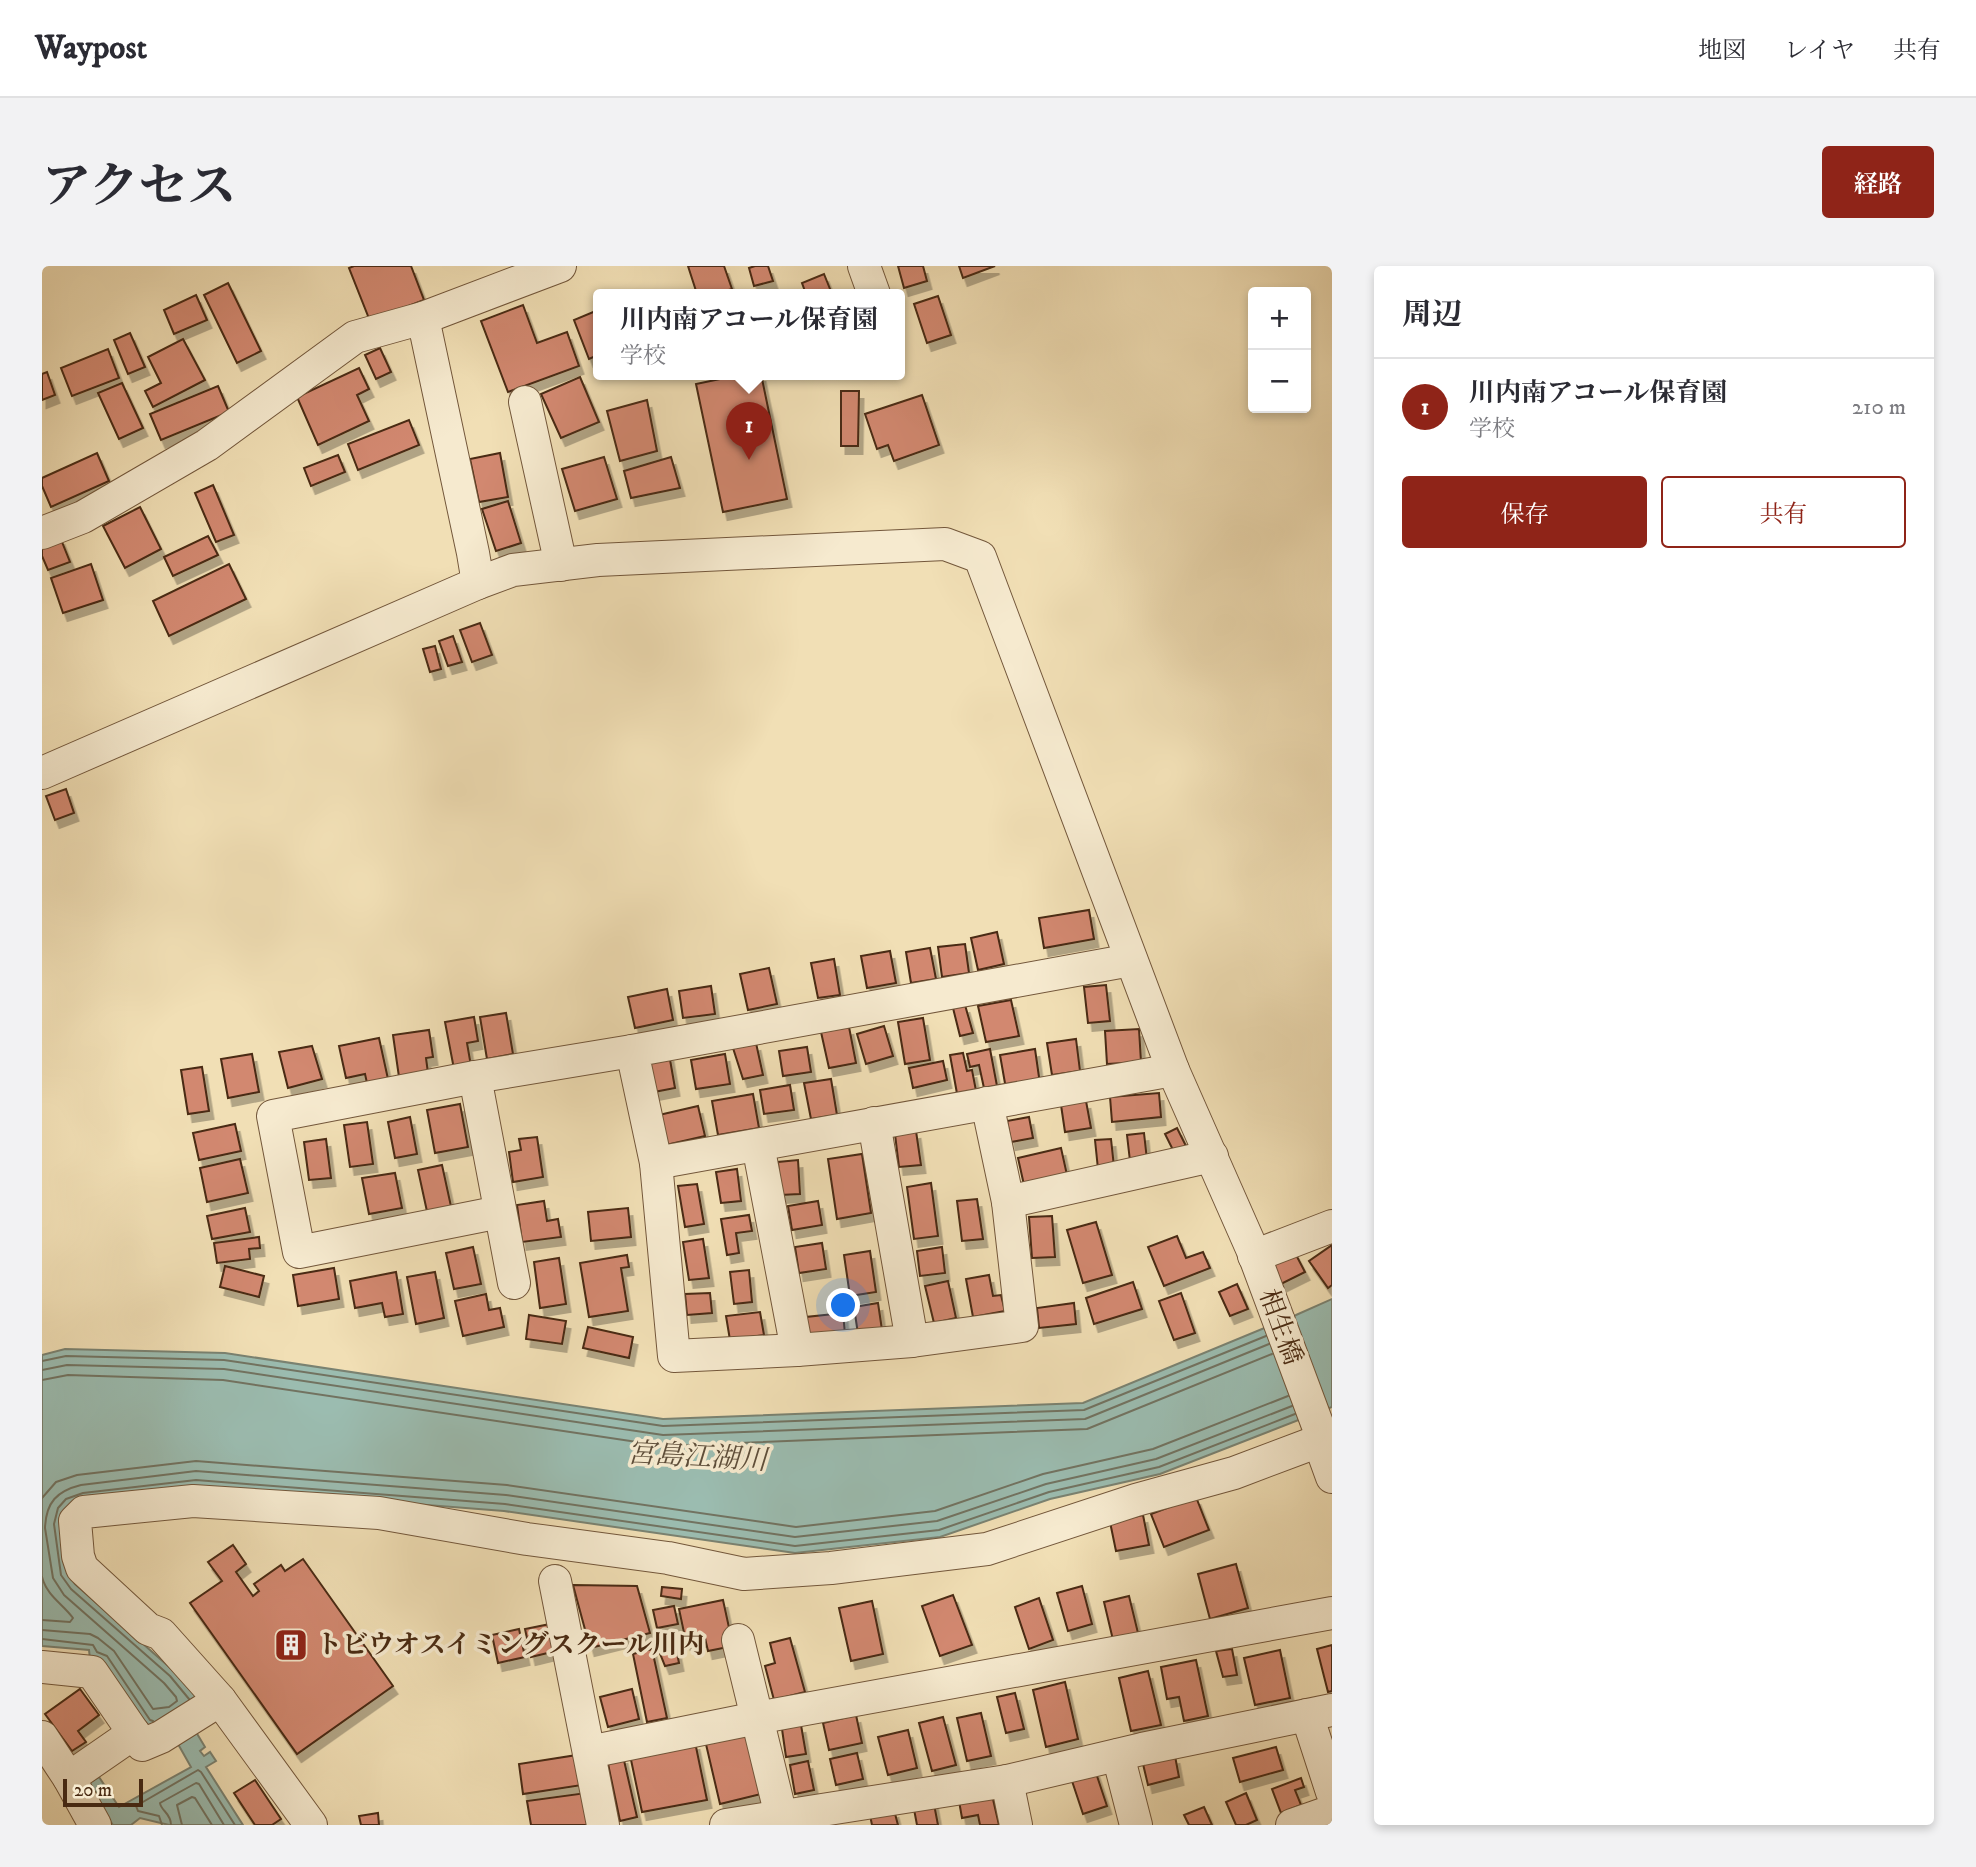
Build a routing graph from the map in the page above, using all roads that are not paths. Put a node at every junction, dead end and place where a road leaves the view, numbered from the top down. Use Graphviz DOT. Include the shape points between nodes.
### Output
graph roads {
  1 [pos="560,266"];
  2 [pos="864,266"];
  3 [pos="872,289"];
  4 [pos="423,318"];
  5 [pos="525,402"];
  6 [pos="42,533"];
  7 [pos="561,565"];
  8 [pos="478,583"];
  9 [pos="42,773"];
  10 [pos="1131,960"];
  11 [pos="632,1051"];
  12 [pos="1173,1069"];
  13 [pos="475,1077"];
  14 [pos="987,1103"];
  15 [pos="874,1124"];
  16 [pos="758,1145"];
  17 [pos="1212,1156"];
  18 [pos="656,1163"];
  19 [pos="1008,1202"];
  20 [pos="500,1212"];
  21 [pos="1332,1226"];
  22 [pos="1257,1264"];
  23 [pos="514,1283"];
  24 [pos="912,1341"];
  25 [pos="797,1350"];
  26 [pos="1322,1432"];
  27 [pos="1332,1477"];
  28 [pos="555,1581"];
  29 [pos="1332,1613"];
  30 [pos="738,1640"];
  31 [pos="42,1667"];
  32 [pos="220,1700"];
  33 [pos="1320,1712"];
  34 [pos="757,1718"];
  35 [pos="134,1733"];
  36 [pos="42,1737"];
  37 [pos="589,1752"];
  38 [pos="1118,1755"];
  39 [pos="69,1778"];
  40 [pos="1007,1781"];
  41 [pos="1332,1792"];
  42 [pos="1332,1811"];
  43 [pos="770,1820"];
  44 [pos="95,1825"];
  45 [pos="311,1825"];
  46 [pos="603,1825"];
  47 [pos="726,1825"];
  48 [pos="1016,1825"];
  49 [pos="1136,1825"];
  50 [pos="1292,1825"];
  1 -- 4 [label="street"];
  2 -- 3 [label="street"];
  4 -- 6 [label="street" via="355,337 207,445 83,517"];
  4 -- 8 [label="street"];
  5 -- 7 [label="street"];
  7 -- 8 [label="street, 相生橋" via="513,570"];
  7 -- 10 [label="street, 相生橋" via="945,544 980,557"];
  8 -- 9 [label="street, 相生橋"];
  10 -- 11 [label="street"];
  10 -- 12 [label="street, 相生橋"];
  11 -- 13 [label="street"];
  11 -- 18 [label="street"];
  12 -- 14 [label="street"];
  12 -- 17 [label="street, 相生橋"];
  13 -- 20 [label="street"];
  13 -- 20 [label="street" via="273,1116 299,1252"];
  14 -- 15 [label="street"];
  14 -- 19 [label="street"];
  15 -- 16 [label="street"];
  15 -- 24 [label="street"];
  16 -- 18 [label="street"];
  16 -- 25 [label="street"];
  17 -- 19 [label="street"];
  17 -- 22 [label="street, 相生橋"];
  18 -- 25 [label="street" via="674,1356"];
  19 -- 24 [label="street" via="1022,1326"];
  20 -- 23 [label="street"];
  21 -- 22 [label="street"];
  22 -- 26 [label="street, 相生橋"];
  24 -- 25 [label="street"];
  26 -- 27 [label="street, 相生橋"];
  26 -- 32 [label="street" via="1234,1473 987,1549 744,1574 379,1513 193,1501 78,1516 76,1544 82,1567 148,1629 162,1634"];
  28 -- 37 [label="street"];
  29 -- 34 [label="street"];
  30 -- 34 [label="street"];
  31 -- 35 [label="street" via="92,1672"];
  32 -- 35 [label="street" via="142,1745"];
  32 -- 45 [label="street"];
  33 -- 38 [label="street"];
  33 -- 41 [label="street"];
  34 -- 37 [label="street"];
  34 -- 43 [label="street"];
  35 -- 39 [label="street"];
  36 -- 39 [label="street"];
  37 -- 46 [label="street"];
  38 -- 40 [label="street"];
  38 -- 49 [label="street"];
  39 -- 44 [label="street"];
  40 -- 43 [label="street"];
  40 -- 48 [label="street"];
  42 -- 50 [label="street"];
  43 -- 47 [label="street"];
}
